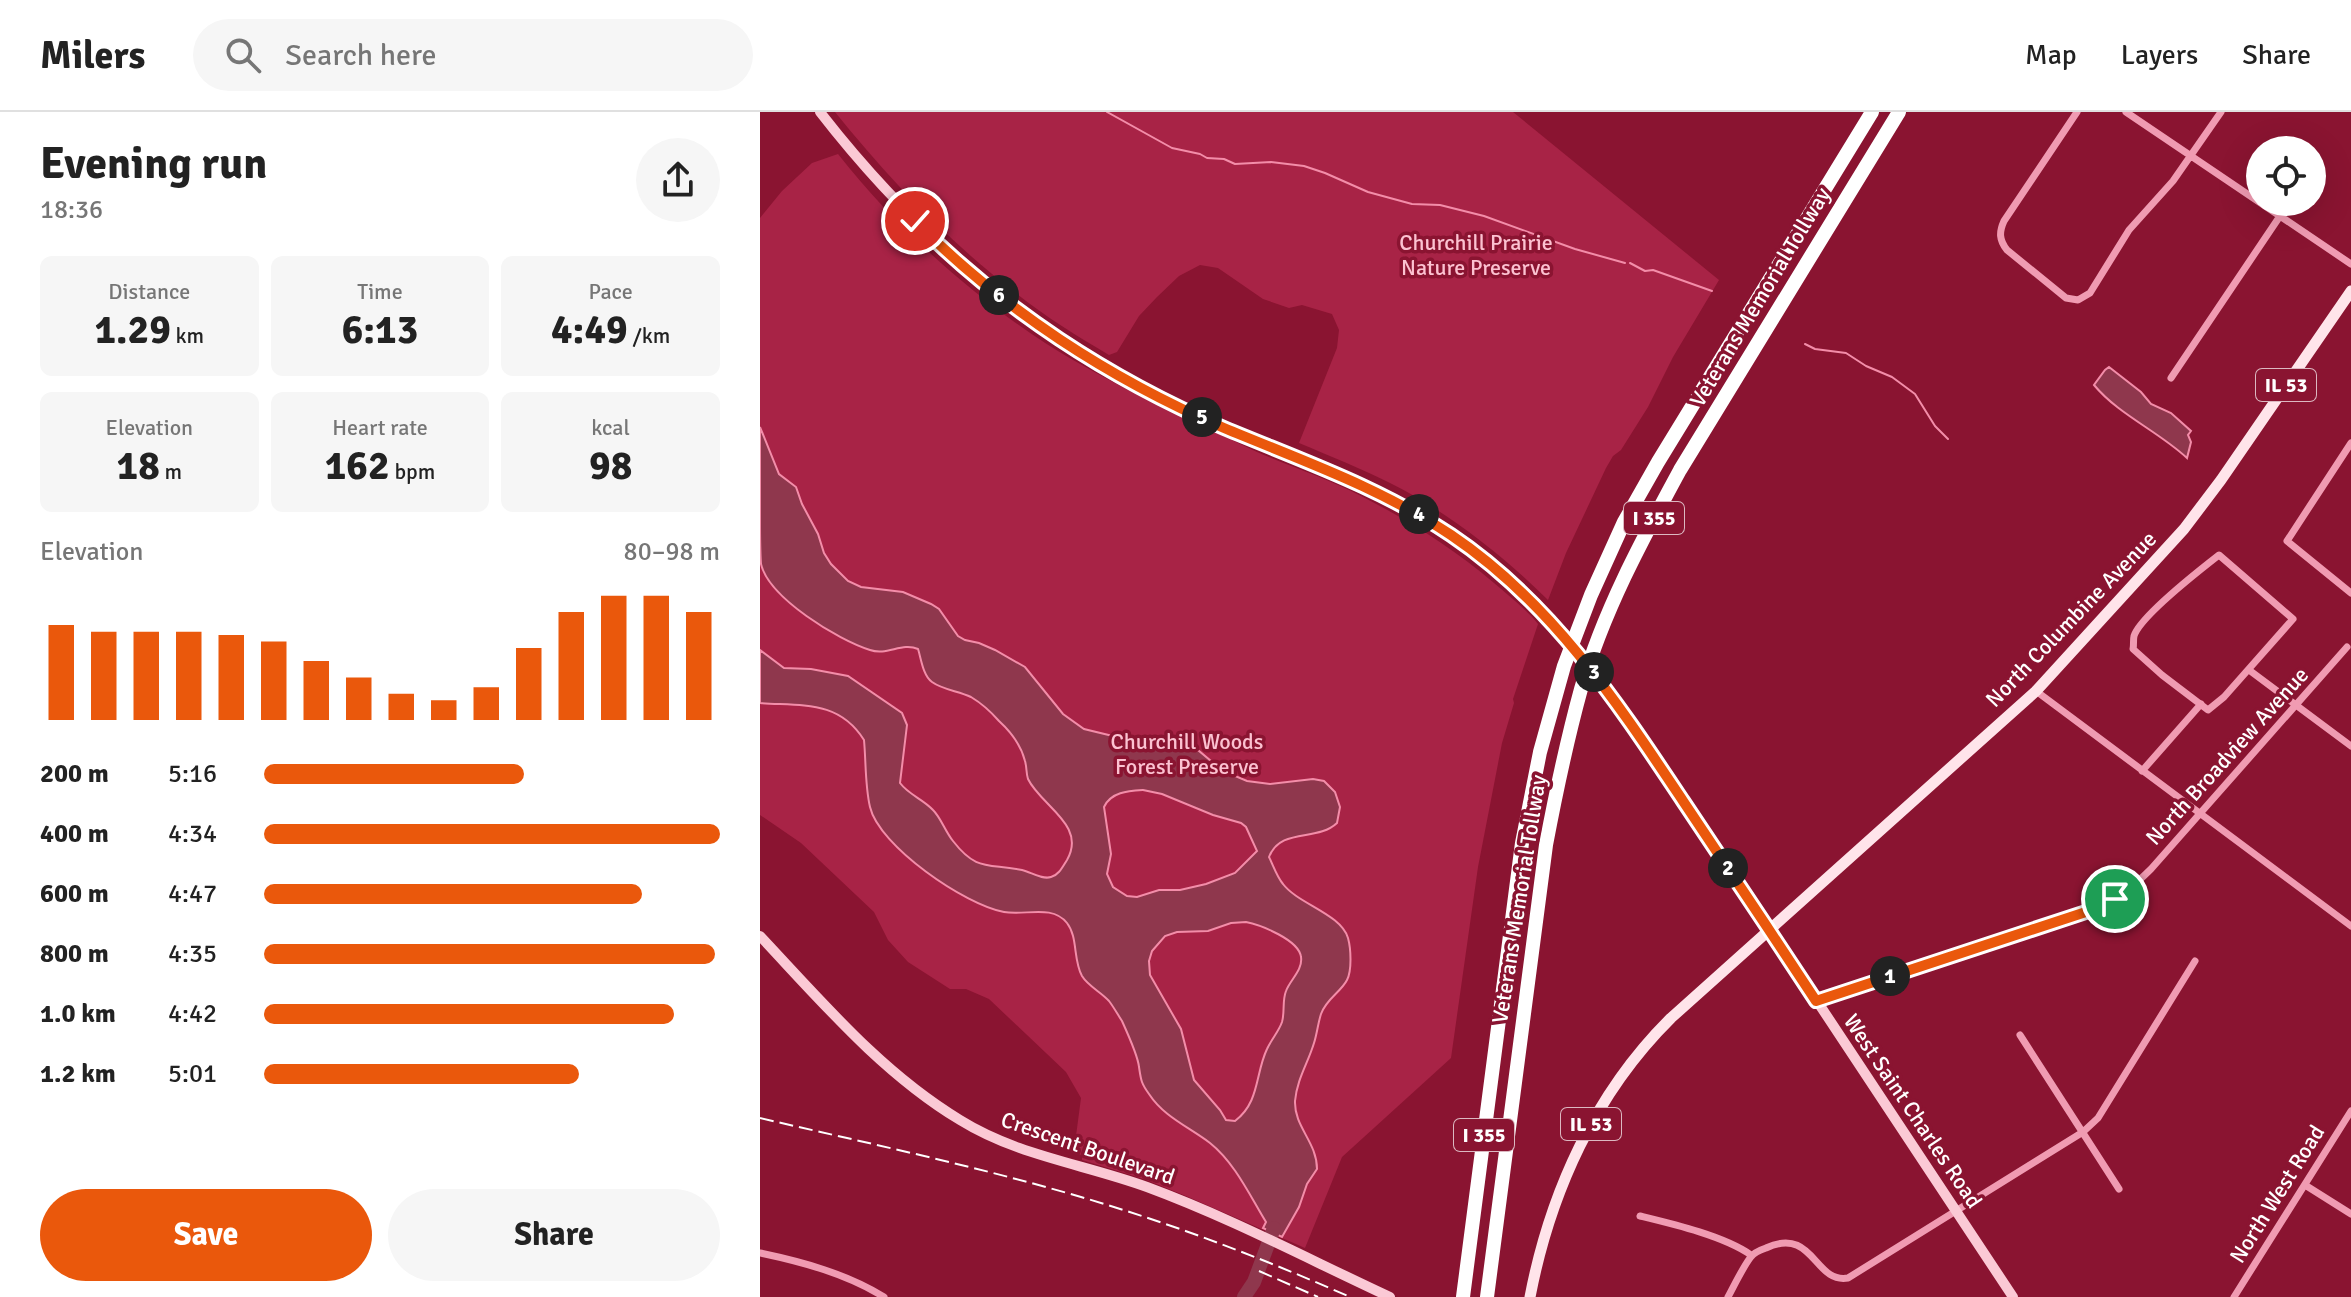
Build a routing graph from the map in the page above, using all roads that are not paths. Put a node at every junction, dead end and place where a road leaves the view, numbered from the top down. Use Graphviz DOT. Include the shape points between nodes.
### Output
graph roads {
  1 [pos="820,112"];
  2 [pos="1872,112"];
  3 [pos="1899,112"];
  4 [pos="2077,112"];
  5 [pos="2126,112"];
  6 [pos="2221,112"];
  7 [pos="2191,156"];
  8 [pos="2246,193"];
  9 [pos="2280,216"];
  10 [pos="2351,264"];
  11 [pos="2351,291"];
  12 [pos="2171,378"];
  13 [pos="2351,443"];
  14 [pos="2351,593"];
  15 [pos="2347,647"];
  16 [pos="2249,670"];
  17 [pos="2036,691"];
  18 [pos="2201,704"];
  19 [pos="2296,706"];
  20 [pos="2351,746"];
  21 [pos="2142,771"];
  22 [pos="2199,814"];
  23 [pos="2351,926"];
  24 [pos="1770,930"];
  25 [pos="760,936"];
  26 [pos="2195,961"];
  27 [pos="1816,1001"];
  28 [pos="2020,1035"];
  29 [pos="2351,1111"];
  30 [pos="2083,1132"];
  31 [pos="2305,1185"];
  32 [pos="2119,1189"];
  33 [pos="1957,1210"];
  34 [pos="2351,1214"];
  35 [pos="1640,1216"];
  36 [pos="760,1253"];
  37 [pos="1751,1255"];
  38 [pos="884,1297"];
  39 [pos="1390,1297"];
  40 [pos="1463,1297"];
  41 [pos="1487,1297"];
  42 [pos="1530,1297"];
  43 [pos="1728,1297"];
  44 [pos="2013,1297"];
  45 [pos="2234,1297"];
  1 -- 24 [label="main road, West Saint Charles Road, bridge" via="929,235 1062,341 1194,414 1401,503 1478,554 1545,614 1583,658"];
  2 -- 40 [label="highway, Veterans Memorial Tollway / I 355" via="1624,522 1564,666 1522,843"];
  3 -- 41 [label="highway, Veterans Memorial Tollway / I 355" via="1648,527 1582,686 1546,845"];
  4 -- 7 [label="street" via="2000,233 2007,250 2066,298 2086,296 2129,230"];
  5 -- 7 [label="street"];
  6 -- 7 [label="street"];
  7 -- 8 [label="street"];
  9 -- 10 [label="street"];
  9 -- 12 [label="street"];
  11 -- 17 [label="main road, North Columbine Avenue / IL 53" via="2184,529"];
  13 -- 14 [label="street" via="2287,541"];
  15 -- 19 [label="street, North Broadview Avenue"];
  16 -- 18 [label="street" via="2208,710"];
  16 -- 18 [label="street" via="2293,619 2219,555 2154,611 2135,633 2133,649"];
  16 -- 19 [label="street"];
  17 -- 21 [label="street"];
  17 -- 24 [label="main road, North Columbine Avenue / IL 53"];
  18 -- 21 [label="street"];
  19 -- 20 [label="street"];
  19 -- 22 [label="street, North Broadview Avenue"];
  21 -- 22 [label="street"];
  22 -- 23 [label="street"];
  22 -- 27 [label="street, North Broadview Avenue" via="2140,880 2106,904"];
  24 -- 27 [label="main road, West Saint Charles Road"];
  24 -- 42 [label="main road, IL 53" via="1645,1045 1606,1098 1562,1186"];
  25 -- 39 [label="main road, Crescent Boulevard" via="870,1050 958,1119 1016,1148 1144,1186"];
  26 -- 30 [label="street" via="2098,1118"];
  27 -- 33 [label="main road, West Saint Charles Road"];
  28 -- 30 [label="street"];
  29 -- 31 [label="street, North West Road"];
  30 -- 32 [label="street"];
  30 -- 33 [label="street"];
  31 -- 34 [label="street"];
  31 -- 45 [label="street, North West Road"];
  33 -- 37 [label="street" via="1840,1280 1791,1244 1775,1244"];
  33 -- 44 [label="main road, West Saint Charles Road"];
  35 -- 37 [label="street"];
  36 -- 38 [label="street" via="845,1277"];
  37 -- 43 [label="street"];
}
